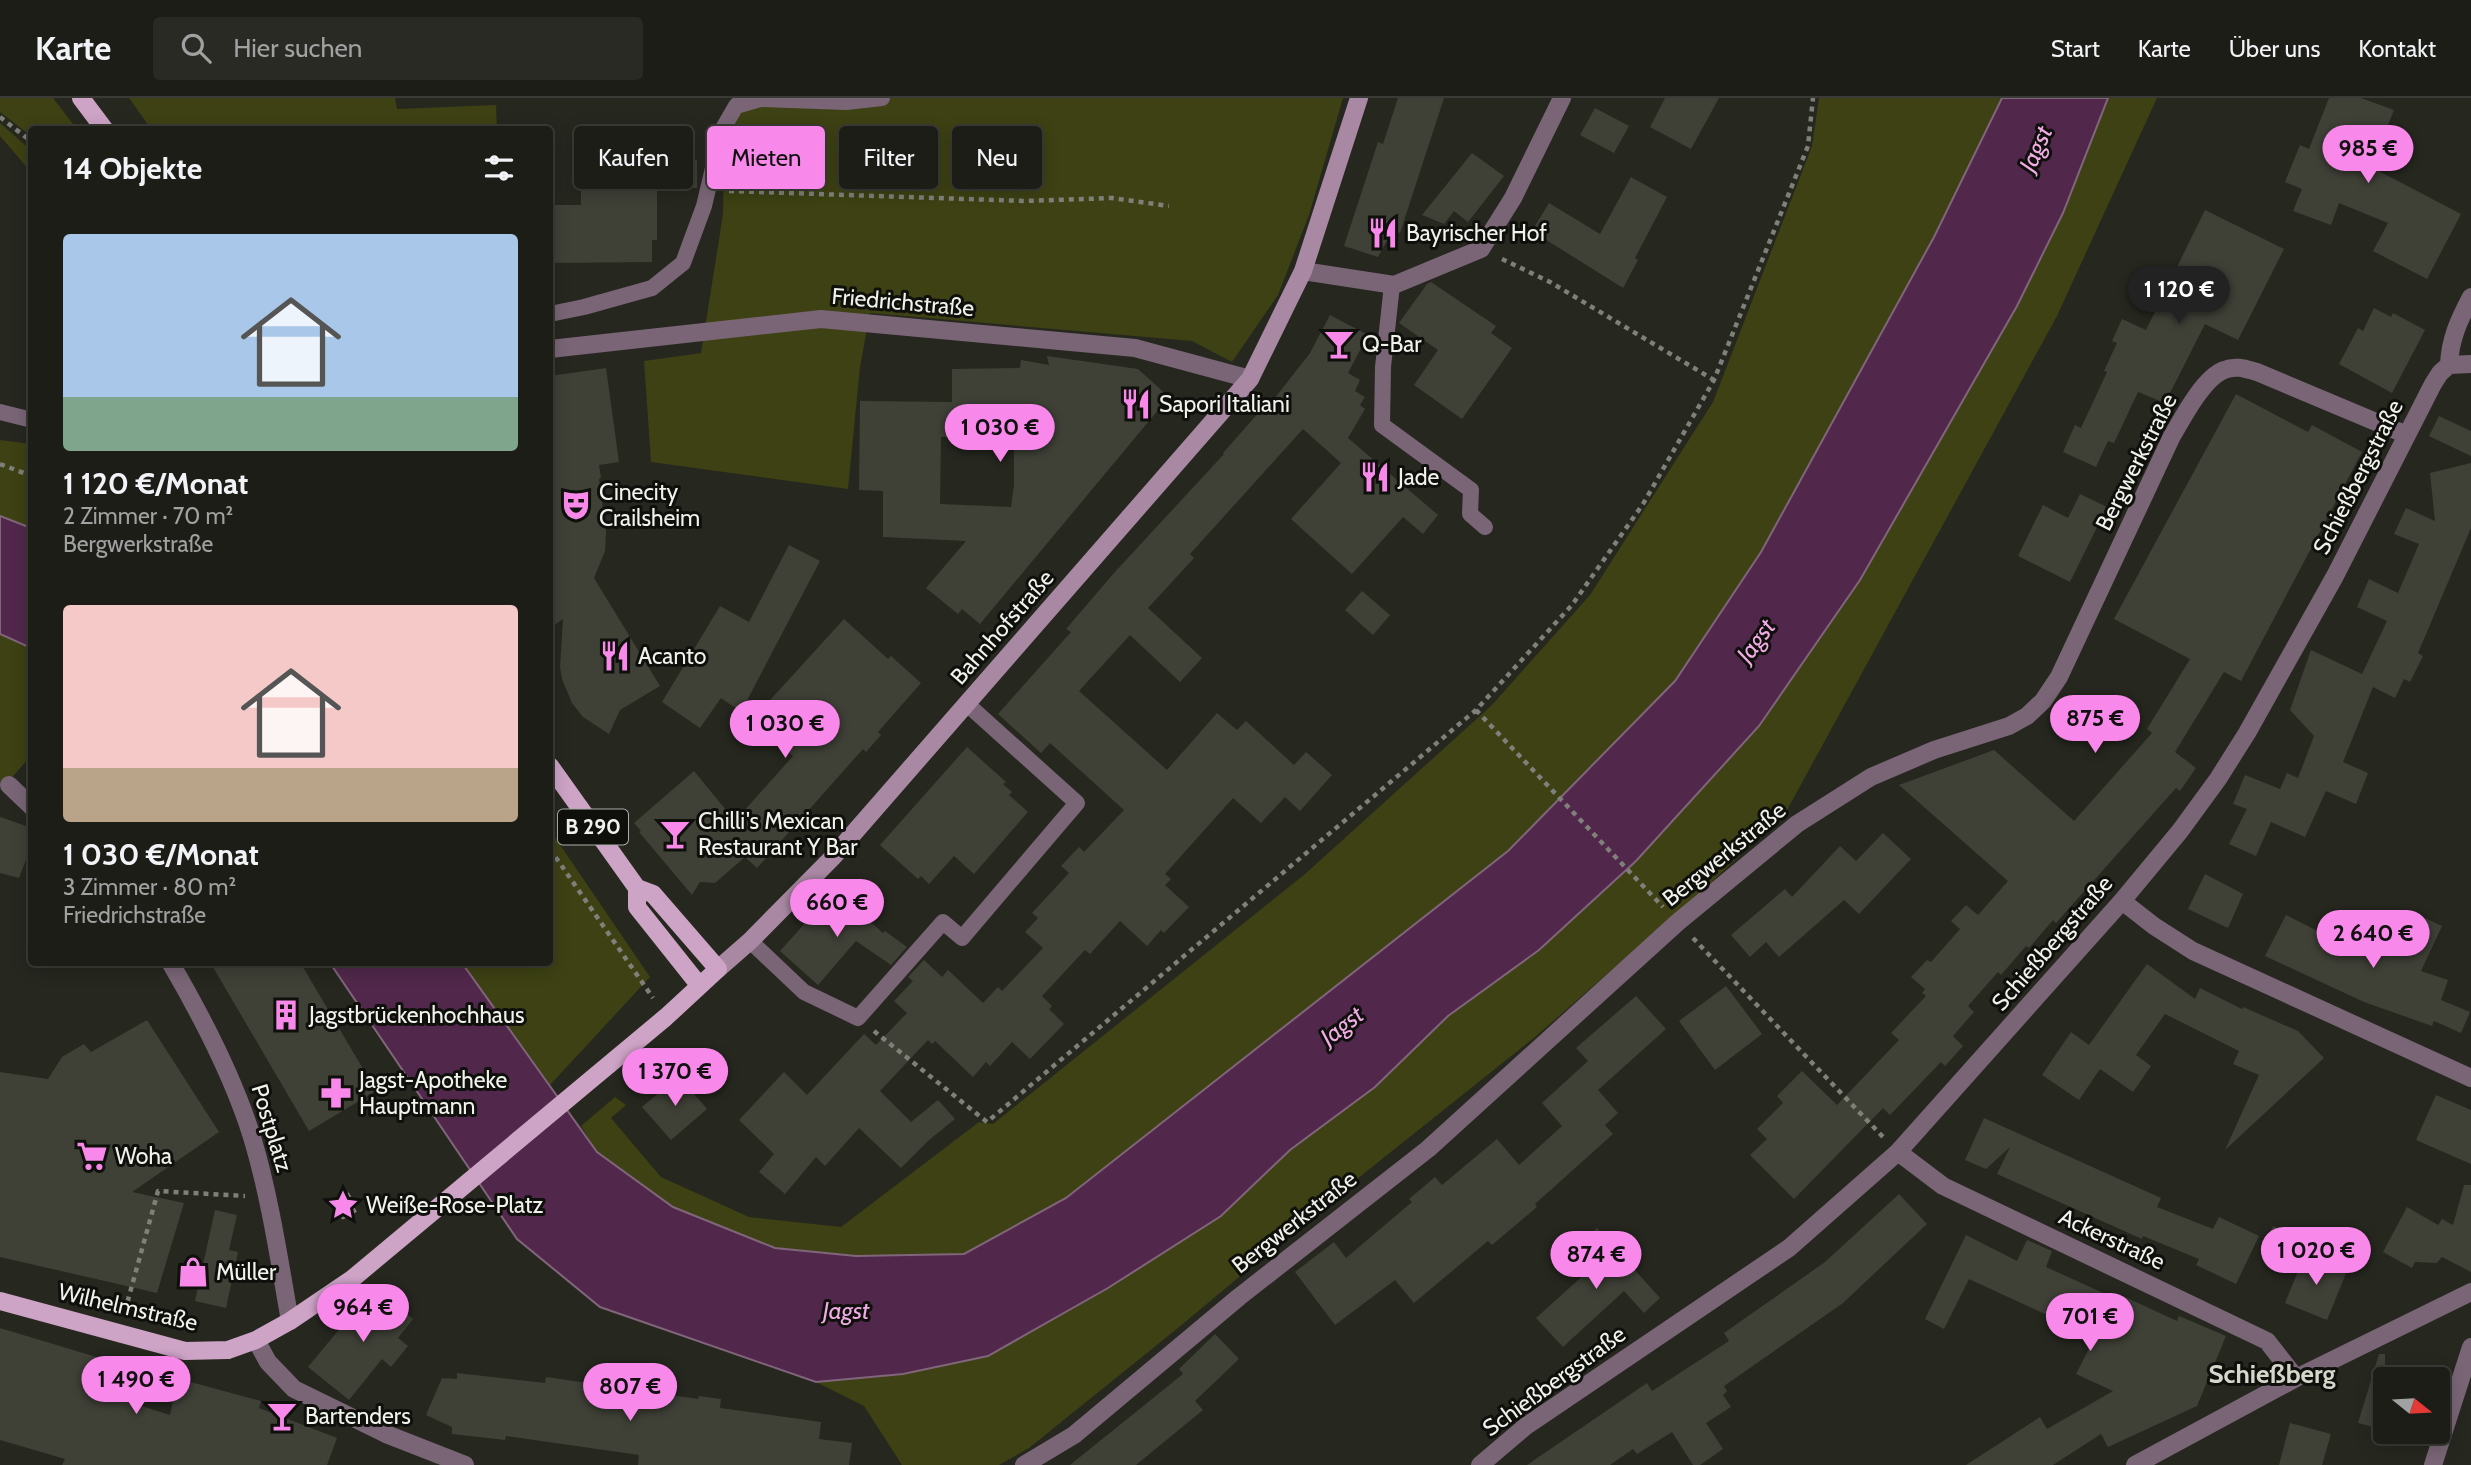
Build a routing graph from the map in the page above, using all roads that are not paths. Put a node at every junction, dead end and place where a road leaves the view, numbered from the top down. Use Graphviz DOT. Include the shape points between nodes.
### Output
graph roads {
  1 [pos="81,98"];
  2 [pos="882,98"];
  3 [pos="1359,98"];
  4 [pos="1562,98"];
  5 [pos="740,102"];
  6 [pos="102,126"];
  7 [pos="1303,271"];
  8 [pos="1392,285"];
  9 [pos="2471,297"];
  10 [pos="553,313"];
  11 [pos="553,349"];
  12 [pos="2471,364"];
  13 [pos="2449,365"];
  14 [pos="1250,379"];
  15 [pos="0,412"];
  16 [pos="28,419"];
  17 [pos="2407,435"];
  18 [pos="1485,527"];
  19 [pos="967,704"];
  20 [pos="553,770"];
  21 [pos="9,785"];
  22 [pos="28,803"];
  23 [pos="637,888"];
  24 [pos="2122,901"];
  25 [pos="750,941"];
  26 [pos="172,966"];
  27 [pos="718,969"];
  28 [pos="699,985"];
  29 [pos="2471,1079"];
  30 [pos="1898,1153"];
  31 [pos="2471,1292"];
  32 [pos="0,1301"];
  33 [pos="290,1321"];
  34 [pos="256,1340"];
  35 [pos="2471,1347"];
  36 [pos="2296,1378"];
  37 [pos="465,1465"];
  38 [pos="1024,1465"];
  39 [pos="1480,1465"];
  40 [pos="2135,1465"];
  41 [pos="2434,1465"];
  1 -- 6 [label="main road"];
  2 -- 5 [label="lane"];
  3 -- 7 [label="main road, Bahnhofstraße"];
  4 -- 8 [label="street" via="1513,198 1481,249"];
  5 -- 10 [label="lane" via="722,130 683,263 652,288"];
  7 -- 8 [label="street"];
  7 -- 14 [label="main road, Bahnhofstraße"];
  8 -- 18 [label="lane" via="1382,425 1471,490 1470,514"];
  9 -- 13 [label="street, Schießbergstraße" via="2450,345"];
  11 -- 14 [label="street, Friedrichstraße" via="821,319 1135,348"];
  12 -- 13 [label="street"];
  13 -- 17 [label="street, Schießbergstraße" via="2433,384"];
  14 -- 19 [label="main road, Bahnhofstraße"];
  15 -- 16 [label="lane"];
  17 -- 24 [label="street, Schießbergstraße" via="2247,733 2180,831"];
  17 -- 38 [label="street, Bergwerkstraße" via="2257,372 2239,367 2213,377 2171,438 2059,677 2027,716 1871,777 1797,824 1678,922 1428,1149 1239,1297 1074,1435"];
  19 -- 25 [label="main road, Bahnhofstraße" via="832,858"];
  19 -- 25 [label="lane" via="1077,803 962,938 943,922 858,1018 804,992"];
  20 -- 23 [label="main road, B 290"];
  21 -- 22 [label="street"];
  23 -- 27 [label="main road, B 290" via="653,894"];
  23 -- 28 [label="main road, B 290" via="637,907"];
  24 -- 29 [label="street" via="2193,951"];
  24 -- 30 [label="street, Schießbergstraße"];
  25 -- 27 [label="main road, Bahnhofstraße"];
  26 -- 33 [label="street, Postplatz" via="232,1082 252,1137"];
  27 -- 28 [label="main road, Bahnhofstraße"];
  28 -- 33 [label="main road, Wilhelmstraße" via="352,1279"];
  30 -- 36 [label="street, Ackerstraße" via="1943,1186 2267,1341"];
  30 -- 39 [label="street, Schießbergstraße" via="1789,1248 1526,1426"];
  31 -- 36 [label="street"];
  32 -- 34 [label="main road, Wilhelmstraße" via="185,1351 229,1350"];
  33 -- 34 [label="main road, Wilhelmstraße"];
  34 -- 37 [label="street" via="268,1362 294,1390"];
  35 -- 41 [label="street"];
  36 -- 40 [label="street"];
}
